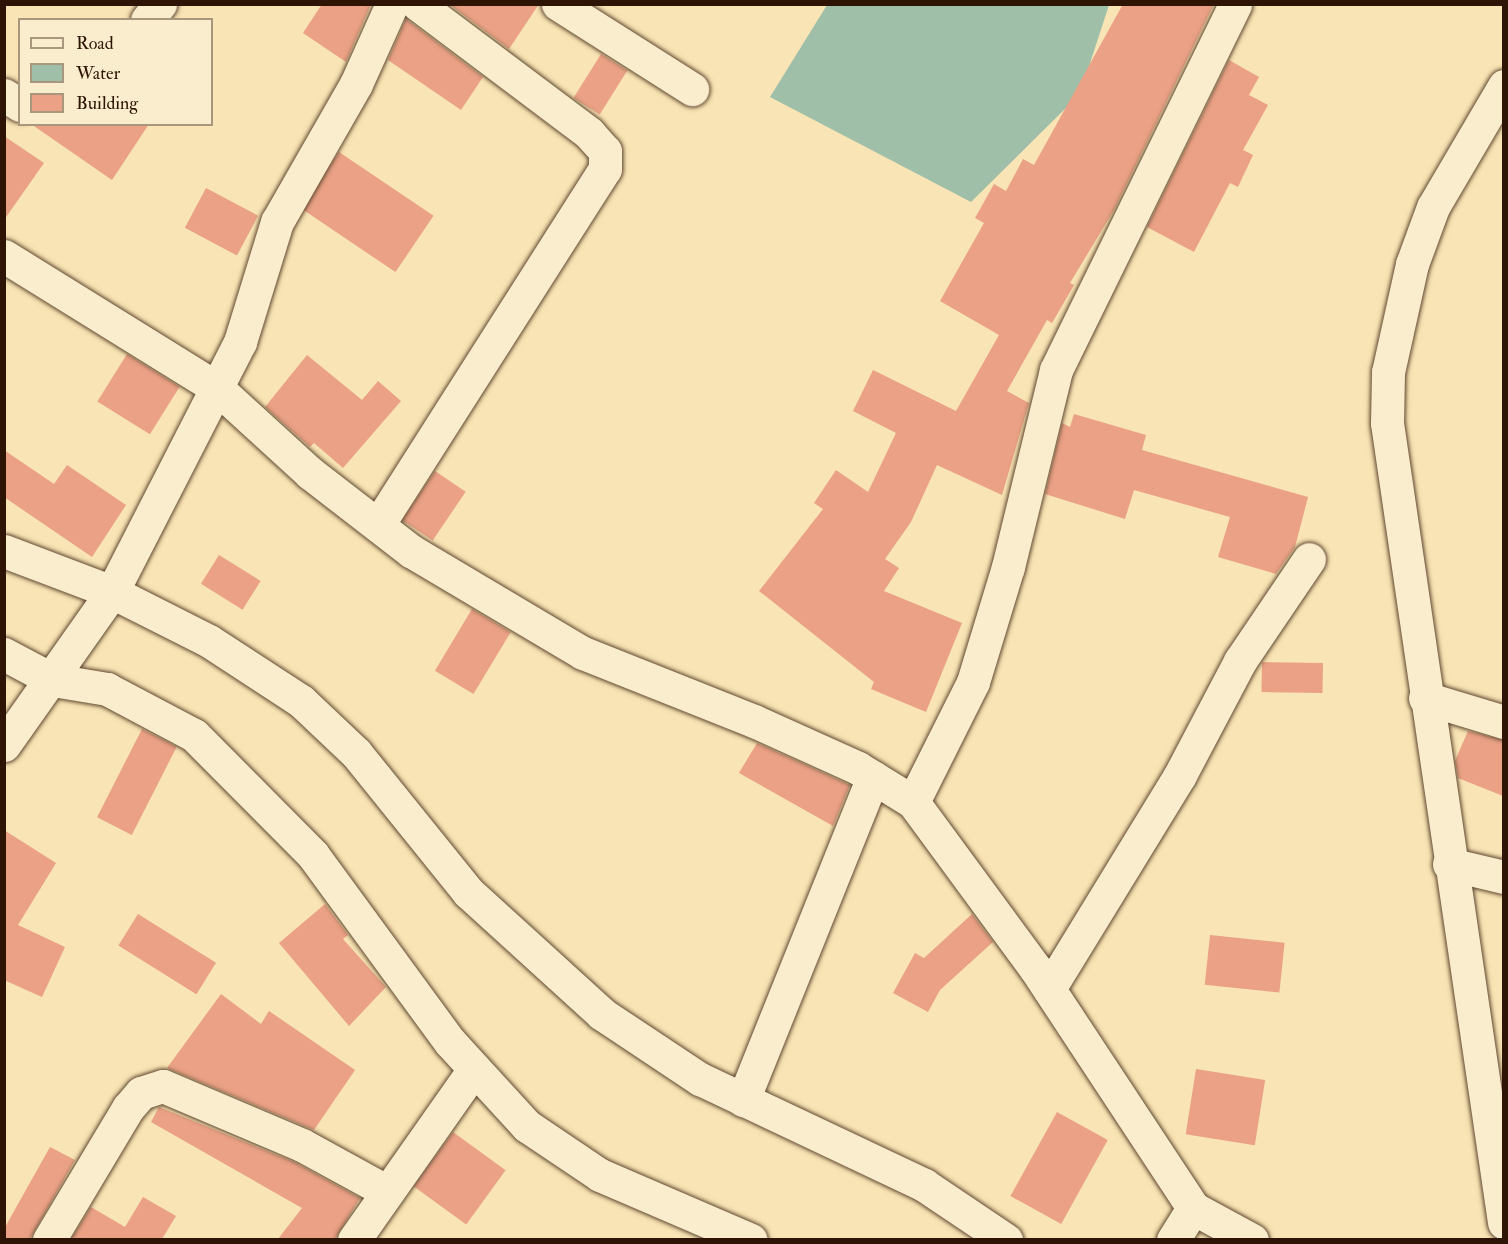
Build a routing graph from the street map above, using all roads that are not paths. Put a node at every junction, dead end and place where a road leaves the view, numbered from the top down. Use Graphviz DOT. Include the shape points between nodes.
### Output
graph roads {
  1 [pos="160,4"];
  2 [pos="392,4"];
  3 [pos="417,4"];
  4 [pos="558,4"];
  5 [pos="1235,4"];
  6 [pos="149,18"];
  7 [pos="1503,86"];
  8 [pos="692,89"];
  9 [pos="4,95"];
  10 [pos="18,104"];
  11 [pos="18,113"];
  12 [pos="4,119"];
  13 [pos="4,256"];
  14 [pos="217,388"];
  15 [pos="378,525"];
  16 [pos="4,550"];
  17 [pos="1309,559"];
  18 [pos="105,604"];
  19 [pos="4,654"];
  20 [pos="61,670"];
  21 [pos="1425,698"];
  22 [pos="1503,722"];
  23 [pos="4,745"];
  24 [pos="873,777"];
  25 [pos="913,802"];
  26 [pos="1449,864"];
  27 [pos="1503,877"];
  28 [pos="1050,989"];
  29 [pos="474,1068"];
  30 [pos="743,1100"];
  31 [pos="386,1191"];
  32 [pos="1193,1208"];
  33 [pos="1503,1222"];
  34 [pos="49,1239"];
  35 [pos="354,1239"];
  36 [pos="751,1239"];
  37 [pos="1006,1239"];
  38 [pos="1173,1239"];
  39 [pos="1252,1239"];
  1 -- 6 [label="street"];
  2 -- 14 [label="street" via="356,84 277,222 240,342"];
  3 -- 15 [label="street" via="589,133 605,151 605,169"];
  4 -- 8 [label="street"];
  5 -- 25 [label="street" via="1056,370 1008,567 973,682"];
  7 -- 21 [label="street" via="1433,207 1412,264 1388,372 1388,452"];
  9 -- 10 [label="street"];
  11 -- 12 [label="street"];
  13 -- 14 [label="street"];
  14 -- 15 [label="street"];
  14 -- 18 [label="street"];
  15 -- 24 [label="street" via="411,551 583,652 754,721"];
  16 -- 18 [label="street"];
  17 -- 28 [label="street" via="1240,661 1180,774"];
  18 -- 20 [label="street"];
  18 -- 30 [label="street" via="209,641 301,701 356,753 468,892 602,1014 700,1079"];
  19 -- 20 [label="street"];
  20 -- 23 [label="street"];
  20 -- 29 [label="street" via="107,689 194,735 313,855"];
  21 -- 22 [label="street"];
  21 -- 26 [label="street"];
  24 -- 25 [label="street"];
  24 -- 30 [label="street"];
  25 -- 28 [label="street"];
  26 -- 27 [label="street"];
  26 -- 33 [label="street"];
  28 -- 32 [label="street"];
  29 -- 31 [label="street"];
  29 -- 36 [label="street" via="560,1153"];
  30 -- 37 [label="street" via="924,1185"];
  31 -- 34 [label="street" via="302,1145 163,1086 141,1093 128,1108"];
  31 -- 35 [label="street"];
  32 -- 38 [label="street"];
  32 -- 39 [label="street"];
}
